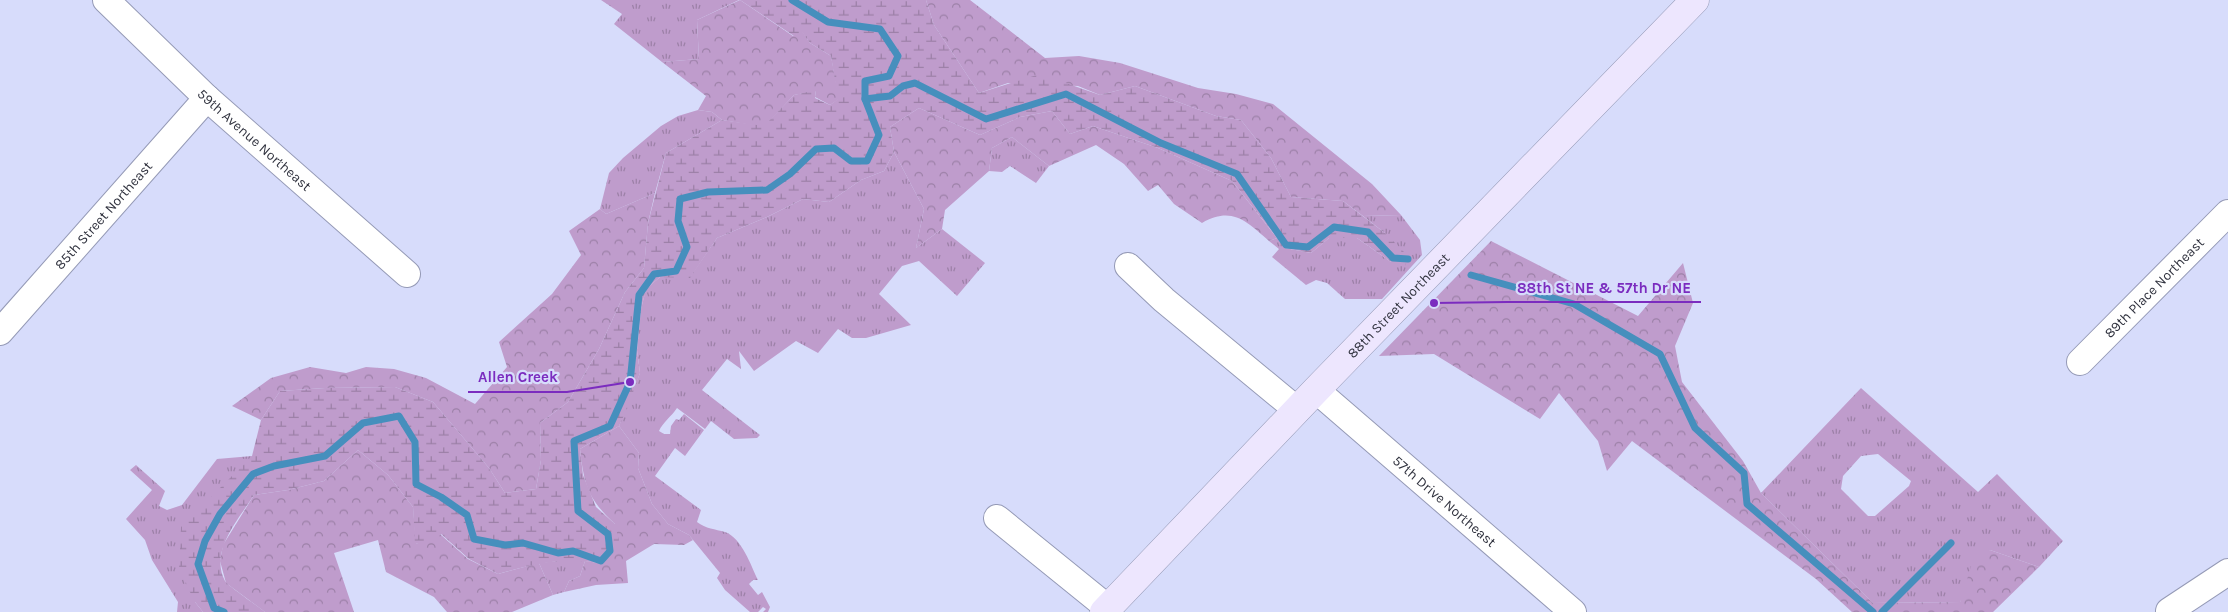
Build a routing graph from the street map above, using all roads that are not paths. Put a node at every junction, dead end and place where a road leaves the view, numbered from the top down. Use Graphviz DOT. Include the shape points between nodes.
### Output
graph roads {
  1 [pos="106,0"];
  2 [pos="1695,0"];
  3 [pos="207,98"];
  4 [pos="2228,213"];
  5 [pos="1128,266"];
  6 [pos="406,274"];
  7 [pos="0,332"];
  8 [pos="2080,362"];
  9 [pos="1316,390"];
  10 [pos="1297,410"];
  11 [pos="997,518"];
  12 [pos="2228,572"];
  13 [pos="1106,610"];
  14 [pos="2169,611"];
  15 [pos="1573,612"];
  1 -- 3 [label="street, 59th Avenue Northeast"];
  2 -- 9 [label="main road, 88th Street Northeast"];
  3 -- 6 [label="street, 59th Avenue Northeast"];
  3 -- 7 [label="street, 85th Street Northeast"];
  4 -- 8 [label="street, 89th Place Northeast"];
  5 -- 10 [label="street" via="1164,300"];
  9 -- 10 [label="main road, 88th Street Northeast"];
  9 -- 15 [label="street, 57th Drive Northeast"];
  10 -- 13 [label="main road, 88th Street Northeast"];
  11 -- 13 [label="street"];
  12 -- 14 [label="street"];
}
